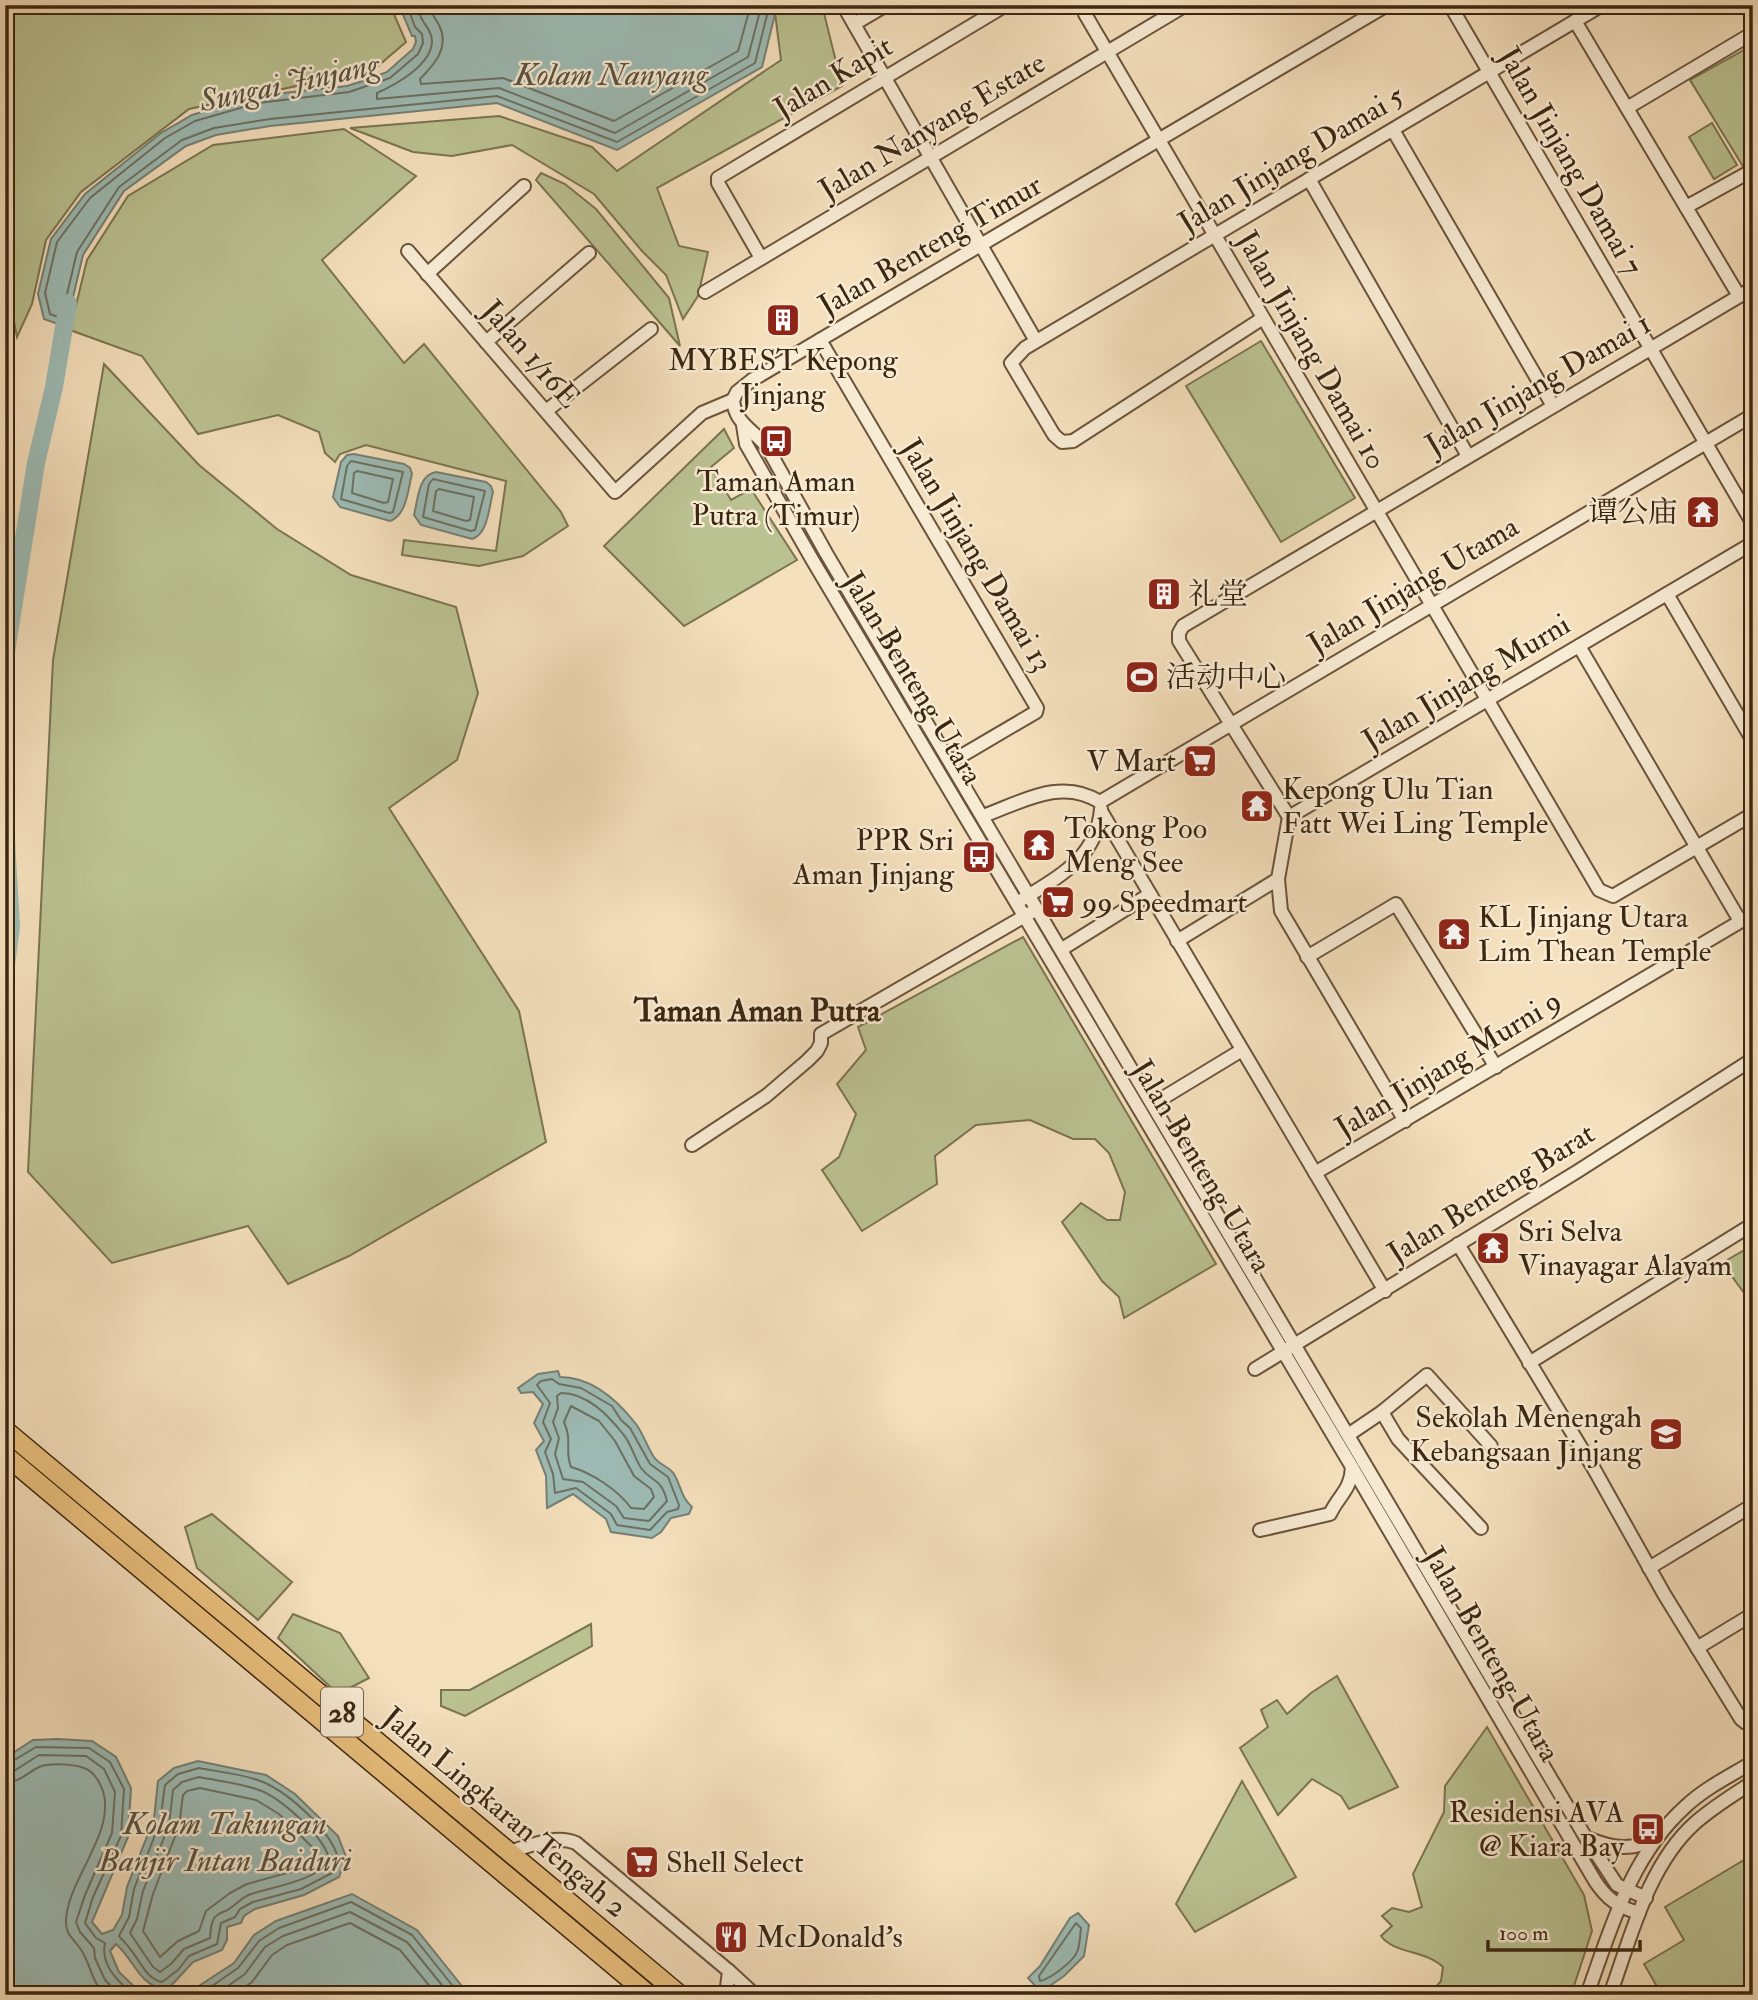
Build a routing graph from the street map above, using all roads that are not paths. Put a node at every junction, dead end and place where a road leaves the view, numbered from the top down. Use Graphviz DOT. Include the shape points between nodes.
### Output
graph roads {
  1 [pos="843,5"];
  2 [pos="886,5"];
  3 [pos="1006,5"];
  4 [pos="1186,5"];
  5 [pos="1387,5"];
  6 [pos="1450,5"];
  7 [pos="1602,5"];
  8 [pos="1085,14"];
  9 [pos="1575,22"];
  10 [pos="854,24"];
  11 [pos="1753,33"];
  12 [pos="1107,52"];
  13 [pos="1489,72"];
  14 [pos="883,78"];
  15 [pos="1627,107"];
  16 [pos="1393,130"];
  17 [pos="1159,141"];
  18 [pos="929,158"];
  19 [pos="1753,170"];
  20 [pos="1309,179"];
  21 [pos="524,186"];
  22 [pos="1686,207"];
  23 [pos="1215,235"];
  24 [pos="980,246"];
  25 [pos="408,251"];
  26 [pos="589,253"];
  27 [pos="761,258"];
  28 [pos="427,274"];
  29 [pos="1753,288"];
  30 [pos="705,292"];
  31 [pos="1739,296"];
  32 [pos="1263,318"];
  33 [pos="651,329"];
  34 [pos="820,340"];
  35 [pos="1036,341"];
  36 [pos="486,342"];
  37 [pos="1650,349"];
  38 [pos="733,400"];
  39 [pos="1553,406"];
  40 [pos="546,411"];
  41 [pos="1753,415"];
  42 [pos="743,425"];
  43 [pos="1705,443"];
  44 [pos="1468,456"];
  45 [pos="615,492"];
  46 [pos="1376,510"];
  47 [pos="1753,524"];
  48 [pos="1753,543"];
  49 [pos="1667,594"];
  50 [pos="1431,605"];
  51 [pos="1579,646"];
  52 [pos="1488,700"];
  53 [pos="1232,724"];
  54 [pos="1753,741"];
  55 [pos="950,762"];
  56 [pos="1101,806"];
  57 [pos="1753,814"];
  58 [pos="983,816"];
  59 [pos="1289,817"];
  60 [pos="1696,847"];
  61 [pos="1278,879"];
  62 [pos="1150,894"];
  63 [pos="1030,895"];
  64 [pos="1017,903"];
  65 [pos="1038,909"];
  66 [pos="1753,914"];
  67 [pos="1025,916"];
  68 [pos="1740,921"];
  69 [pos="1177,940"];
  70 [pos="1062,949"];
  71 [pos="1307,957"];
  72 [pos="1242,1050"];
  73 [pos="1753,1059"];
  74 [pos="1496,1067"];
  75 [pos="1153,1104"];
  76 [pos="1405,1121"];
  77 [pos="692,1145"];
  78 [pos="1315,1173"];
  79 [pos="1753,1224"];
  80 [pos="1458,1244"];
  81 [pos="1244,1256"];
  82 [pos="1230,1265"];
  83 [pos="1385,1291"];
  84 [pos="1296,1345"];
  85 [pos="1283,1352"];
  86 [pos="1530,1363"];
  87 [pos="1255,1369"];
  88 [pos="1382,1412"];
  89 [pos="5,1430"];
  90 [pos="1348,1435"];
  91 [pos="1491,1446"];
  92 [pos="5,1455"];
  93 [pos="1352,1467"];
  94 [pos="1753,1505"];
  95 [pos="1481,1528"];
  96 [pos="1260,1530"];
  97 [pos="1649,1568"];
  98 [pos="1753,1614"];
  99 [pos="1697,1648"];
  100 [pos="1752,1722"];
  101 [pos="1750,1764"];
  102 [pos="1753,1782"];
  103 [pos="1586,1838"];
  104 [pos="1657,1838"];
  105 [pos="509,1852"];
  106 [pos="1627,1890"];
  107 [pos="1646,1898"];
  108 [pos="1618,1907"];
  109 [pos="1639,1913"];
  110 [pos="729,1971"];
  111 [pos="649,1995"];
  112 [pos="680,1995"];
  113 [pos="726,1995"];
  114 [pos="755,1995"];
  115 [pos="1587,1995"];
  116 [pos="1610,1995"];
  1 -- 10 [label="street"];
  2 -- 10 [label="street"];
  3 -- 14 [label="street, Jalan Kapit"];
  4 -- 12 [label="street, Jalan Nanyang Estate"];
  5 -- 17 [label="street, Jalan Benteng Timur"];
  6 -- 13 [label="street, Jalan Jinjang Damai 7"];
  7 -- 9 [label="street, Jalan Jinjang Damai 5"];
  8 -- 12 [label="street, Jalan Jinjang Damai 10"];
  9 -- 13 [label="street, Jalan Jinjang Damai 5"];
  9 -- 15 [label="street"];
  10 -- 14 [label="street"];
  11 -- 15 [label="street"];
  12 -- 17 [label="street, Jalan Jinjang Damai 10"];
  12 -- 18 [label="street, Jalan Nanyang Estate"];
  13 -- 16 [label="street, Jalan Jinjang Damai 5"];
  13 -- 37 [label="street, Jalan Jinjang Damai 7"];
  14 -- 18 [label="street"];
  14 -- 27 [label="street, Jalan Kapit" via="718,178"];
  15 -- 22 [label="street"];
  16 -- 20 [label="street, Jalan Jinjang Damai 5"];
  16 -- 39 [label="street"];
  17 -- 23 [label="street, Jalan Jinjang Damai 10"];
  17 -- 24 [label="street, Jalan Benteng Timur"];
  18 -- 24 [label="street"];
  18 -- 27 [label="street, Jalan Nanyang Estate"];
  19 -- 22 [label="street"];
  20 -- 23 [label="street, Jalan Jinjang Damai 5"];
  20 -- 44 [label="street"];
  21 -- 28 [label="street"];
  22 -- 31 [label="street"];
  23 -- 32 [label="street, Jalan Jinjang Damai 10"];
  23 -- 35 [label="street, Jalan Jinjang Damai 5"];
  24 -- 34 [label="street, Jalan Benteng Timur"];
  24 -- 35 [label="street"];
  25 -- 28 [label="street, Jalan 1/16E"];
  26 -- 36 [label="street"];
  27 -- 30 [label="street, Jalan Nanyang Estate"];
  28 -- 36 [label="street, Jalan 1/16E"];
  29 -- 31 [label="street, Jalan Jinjang Damai 1"];
  31 -- 37 [label="street, Jalan Jinjang Damai 1"];
  32 -- 35 [label="street, Jalan Jinjang Damai 5" via="1073,440 1062,442 1011,363"];
  32 -- 46 [label="street, Jalan Jinjang Damai 10"];
  33 -- 40 [label="street"];
  34 -- 38 [label="street, Jalan Benteng Timur" via="752,380"];
  34 -- 55 [label="street, Jalan Jinjang Damai 13" via="1037,708"];
  36 -- 40 [label="street, Jalan 1/16E"];
  37 -- 39 [label="street, Jalan Jinjang Damai 1"];
  37 -- 43 [label="street, Jalan Jinjang Damai 7"];
  38 -- 42 [label="street, Jalan Benteng Utara"];
  38 -- 45 [label="street, Jalan Benteng Timur" via="702,413"];
  39 -- 44 [label="street, Jalan Jinjang Damai 1"];
  40 -- 45 [label="street, Jalan 1/16E"];
  41 -- 43 [label="street, Jalan Jinjang Utama"];
  42 -- 55 [label="street, Jalan Benteng Utara" via="767,447"];
  42 -- 64 [label="street, Jalan Benteng Utara" via="746,444 813,561"];
  43 -- 47 [label="street, Jalan Jinjang Damai 7"];
  43 -- 50 [label="street, Jalan Jinjang Utama"];
  44 -- 46 [label="street, Jalan Jinjang Damai 1"];
  46 -- 50 [label="street, Jalan Jinjang Damai 10"];
  46 -- 53 [label="street, Jalan Jinjang Damai 1" via="1183,626 1179,640"];
  48 -- 49 [label="street, Jalan Jinjang Murni"];
  49 -- 51 [label="street, Jalan Jinjang Murni"];
  49 -- 54 [label="street"];
  50 -- 52 [label="street, Jalan Jinjang Damai 10"];
  50 -- 53 [label="street, Jalan Jinjang Utama"];
  51 -- 52 [label="street, Jalan Jinjang Murni"];
  51 -- 60 [label="street"];
  52 -- 59 [label="street, Jalan Jinjang Murni"];
  52 -- 60 [label="street, Jalan Jinjang Damai 10" via="1599,890 1613,896"];
  53 -- 56 [label="street, Jalan Jinjang Utama"];
  53 -- 59 [label="street"];
  55 -- 58 [label="street, Jalan Benteng Utara"];
  56 -- 58 [label="street" via="1088,794 1067,790 1043,793"];
  56 -- 62 [label="street"];
  56 -- 63 [label="street" via="1090,846 1077,863"];
  57 -- 60 [label="street"];
  58 -- 63 [label="street, Jalan Benteng Utara"];
  59 -- 61 [label="street"];
  60 -- 68 [label="street"];
  61 -- 69 [label="street"];
  61 -- 71 [label="street" via="1281,911"];
  62 -- 69 [label="street"];
  62 -- 70 [label="street"];
  63 -- 64 [label="street"];
  63 -- 65 [label="street, Jalan Benteng Utara"];
  64 -- 67 [label="street, Jalan Benteng Utara"];
  65 -- 67 [label="street"];
  65 -- 70 [label="street, Jalan Benteng Utara"];
  66 -- 68 [label="street, Jalan Jinjang Murni 9"];
  67 -- 77 [label="street" via="821,1034 817,1051 797,1070"];
  67 -- 82 [label="street, Jalan Benteng Utara"];
  68 -- 74 [label="street, Jalan Jinjang Murni 9"];
  69 -- 72 [label="street"];
  70 -- 75 [label="street, Jalan Benteng Utara"];
  71 -- 74 [label="street" via="1395,904"];
  71 -- 76 [label="street"];
  72 -- 75 [label="street"];
  72 -- 78 [label="street"];
  73 -- 80 [label="street, Jalan Benteng Barat"];
  74 -- 76 [label="street, Jalan Jinjang Murni 9"];
  75 -- 81 [label="street, Jalan Benteng Utara"];
  76 -- 78 [label="street, Jalan Jinjang Murni 9"];
  78 -- 83 [label="street"];
  79 -- 86 [label="street"];
  80 -- 83 [label="street, Jalan Benteng Barat"];
  80 -- 86 [label="street"];
  81 -- 82 [label="street"];
  81 -- 84 [label="street, Jalan Benteng Utara"];
  82 -- 85 [label="street, Jalan Benteng Utara"];
  83 -- 84 [label="street, Jalan Benteng Barat"];
  84 -- 85 [label="street, Jalan Benteng Barat"];
  84 -- 90 [label="street, Jalan Benteng Utara"];
  85 -- 87 [label="street, Jalan Benteng Barat"];
  85 -- 93 [label="street, Jalan Benteng Utara"];
  86 -- 97 [label="street"];
  88 -- 90 [label="street"];
  88 -- 91 [label="street" via="1427,1376"];
  88 -- 95 [label="street" via="1398,1439"];
  89 -- 105 [label="highway, Jalan Lingkaran Tengah 2 / 28"];
  90 -- 103 [label="street, Jalan Benteng Utara"];
  92 -- 111 [label="highway, Jalan Lingkaran Tengah 2 / 28"];
  93 -- 96 [label="street" via="1347,1490 1331,1514"];
  93 -- 108 [label="street, Jalan Benteng Utara" via="1588,1870"];
  94 -- 97 [label="street"];
  97 -- 99 [label="street"];
  98 -- 99 [label="street"];
  99 -- 100 [label="street" via="1741,1719"];
  101 -- 104 [label="street" via="1696,1797"];
  102 -- 107 [label="street" via="1694,1824 1666,1859"];
  103 -- 104 [label="street" via="1618,1849"];
  103 -- 106 [label="street, Jalan Benteng Utara" via="1610,1877"];
  104 -- 106 [label="street"];
  105 -- 110 [label="street" via="556,1839 576,1843"];
  105 -- 112 [label="highway, Jalan Lingkaran Tengah 2 / 28"];
  106 -- 107 [label="street, Jalan Benteng Utara"];
  106 -- 108 [label="street"];
  107 -- 109 [label="street"];
  108 -- 109 [label="street"];
  108 -- 115 [label="street"];
  109 -- 116 [label="street"];
  110 -- 113 [label="street"];
  110 -- 114 [label="street"];
}
